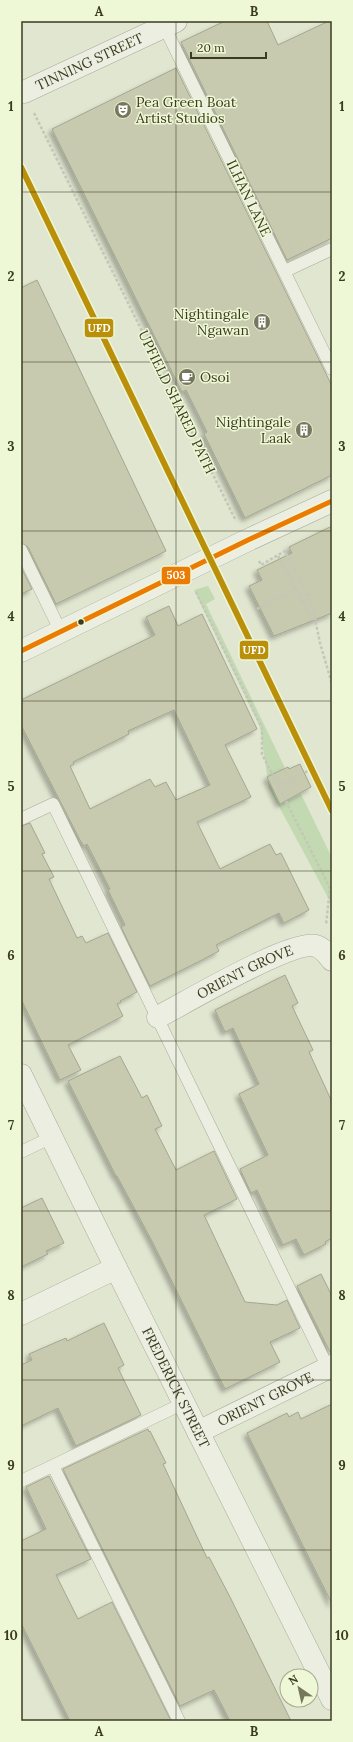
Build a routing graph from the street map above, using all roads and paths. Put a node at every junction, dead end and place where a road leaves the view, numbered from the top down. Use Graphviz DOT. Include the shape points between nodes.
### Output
graph roads {
  1 [pos="168,23"];
  2 [pos="24,92"];
  3 [pos="332,249"];
  4 [pos="285,271"];
  5 [pos="332,369"];
  6 [pos="332,501"];
  7 [pos="248,540"];
  8 [pos="21,550"];
  9 [pos="278,556"];
  10 [pos="194,588"];
  11 [pos="296,589"];
  12 [pos="257,609"];
  13 [pos="316,625"];
  14 [pos="61,632"];
  15 [pos="21,651"];
  16 [pos="332,684"];
  17 [pos="262,754"];
  18 [pos="266,755"];
  19 [pos="308,772"];
  20 [pos="278,786"];
  21 [pos="21,819"];
  22 [pos="327,955"];
  23 [pos="158,1018"];
  24 [pos="21,1075"];
  25 [pos="52,1137"];
  26 [pos="21,1152"];
  27 [pos="116,1268"];
  28 [pos="21,1314"];
  29 [pos="330,1367"];
  30 [pos="184,1403"];
  31 [pos="198,1432"];
  32 [pos="53,1466"];
  33 [pos="21,1481"];
  34 [pos="332,1699"];
  35 [pos="179,1721"];
  1 -- 2 [label="street, TINNING STREET"];
  1 -- 4 [label="lane, ILHAN LANE"];
  2 -- 7 [label="path, UPFIELD SHARED PATH" via="233,515"];
  3 -- 4 [label="lane"];
  4 -- 5 [label="lane, ILHAN LANE"];
  6 -- 7 [label="street"];
  7 -- 9 [label="path, UPFIELD SHARED PATH" via="261,565"];
  7 -- 14 [label="street"];
  8 -- 14 [label="lane"];
  9 -- 11 [label="path"];
  9 -- 13 [label="path" via="285,551 312,604"];
  10 -- 17 [label="path" via="262,728"];
  11 -- 12 [label="path"];
  11 -- 13 [label="path"];
  13 -- 16 [label="path"];
  14 -- 15 [label="street"];
  17 -- 18 [label="path"];
  17 -- 20 [label="path"];
  19 -- 20 [label="path"];
  20 -- 22 [label="path" via="330,888"];
  21 -- 23 [label="lane" via="53,804"];
  22 -- 23 [label="street, ORIENT GROVE" via="316,946 303,946 286,951"];
  23 -- 29 [label="lane"];
  24 -- 25 [label="street, FREDERICK STREET"];
  25 -- 26 [label="lane"];
  25 -- 27 [label="street, FREDERICK STREET"];
  27 -- 28 [label="street"];
  27 -- 30 [label="street, FREDERICK STREET"];
  29 -- 31 [label="street, ORIENT GROVE"];
  30 -- 31 [label="street, FREDERICK STREET"];
  30 -- 32 [label="lane"];
  31 -- 34 [label="street, FREDERICK STREET"];
  32 -- 33 [label="lane"];
  32 -- 35 [label="lane"];
}
